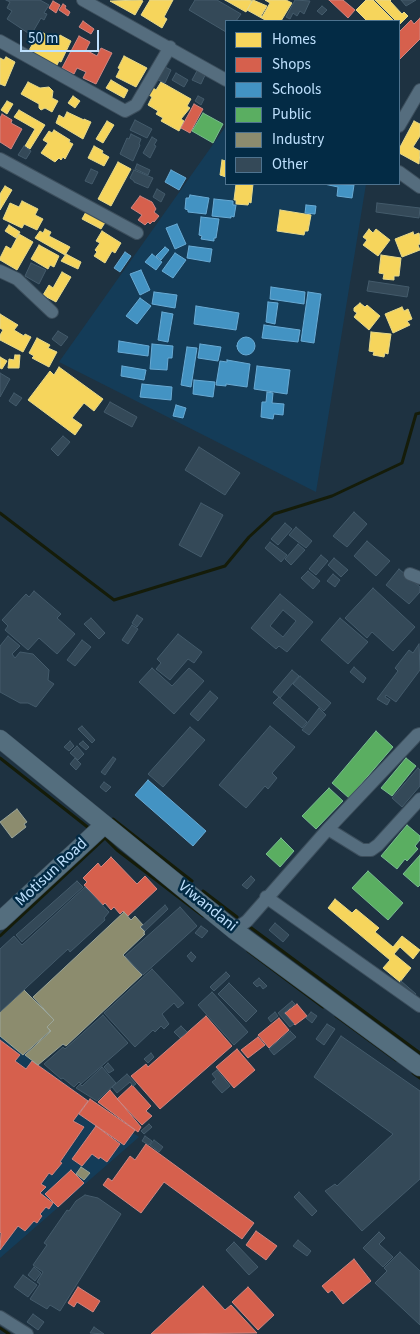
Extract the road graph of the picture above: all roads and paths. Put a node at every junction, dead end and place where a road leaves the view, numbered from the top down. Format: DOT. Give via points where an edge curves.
graph roads {
  1 [pos="89,1"];
  2 [pos="0,41"];
  3 [pos="170,47"];
  4 [pos="225,79"];
  5 [pos="420,90"];
  6 [pos="400,124"];
  7 [pos="0,159"];
  8 [pos="400,173"];
  9 [pos="420,187"];
  10 [pos="136,233"];
  11 [pos="0,271"];
  12 [pos="52,312"];
  13 [pos="420,734"];
  14 [pos="0,739"];
  15 [pos="420,799"];
  16 [pos="104,825"];
  17 [pos="328,829"];
  18 [pos="266,897"];
  19 [pos="0,921"];
  20 [pos="234,930"];
  21 [pos="420,1006"];
  22 [pos="420,1067"];
  23 [pos="0,1317"];
  24 [pos="27,1334"];
  1 -- 3 [label="street"];
  2 -- 3 [label="street" via="125,111 136,105"];
  3 -- 4 [label="street"];
  5 -- 6 [label="street"];
  7 -- 10 [label="street"];
  8 -- 9 [label="street"];
  11 -- 12 [label="street" via="16,280"];
  13 -- 17 [label="street"];
  14 -- 16 [label="street, Viwandani"];
  15 -- 17 [label="street" via="371,850 362,850"];
  16 -- 19 [label="street, Motisun Road"];
  16 -- 20 [label="street, Viwandani"];
  17 -- 18 [label="street"];
  18 -- 20 [label="street" via="247,921"];
  18 -- 21 [label="street"];
  20 -- 22 [label="street, Viwandani"];
  23 -- 24 [label="street"];
}
